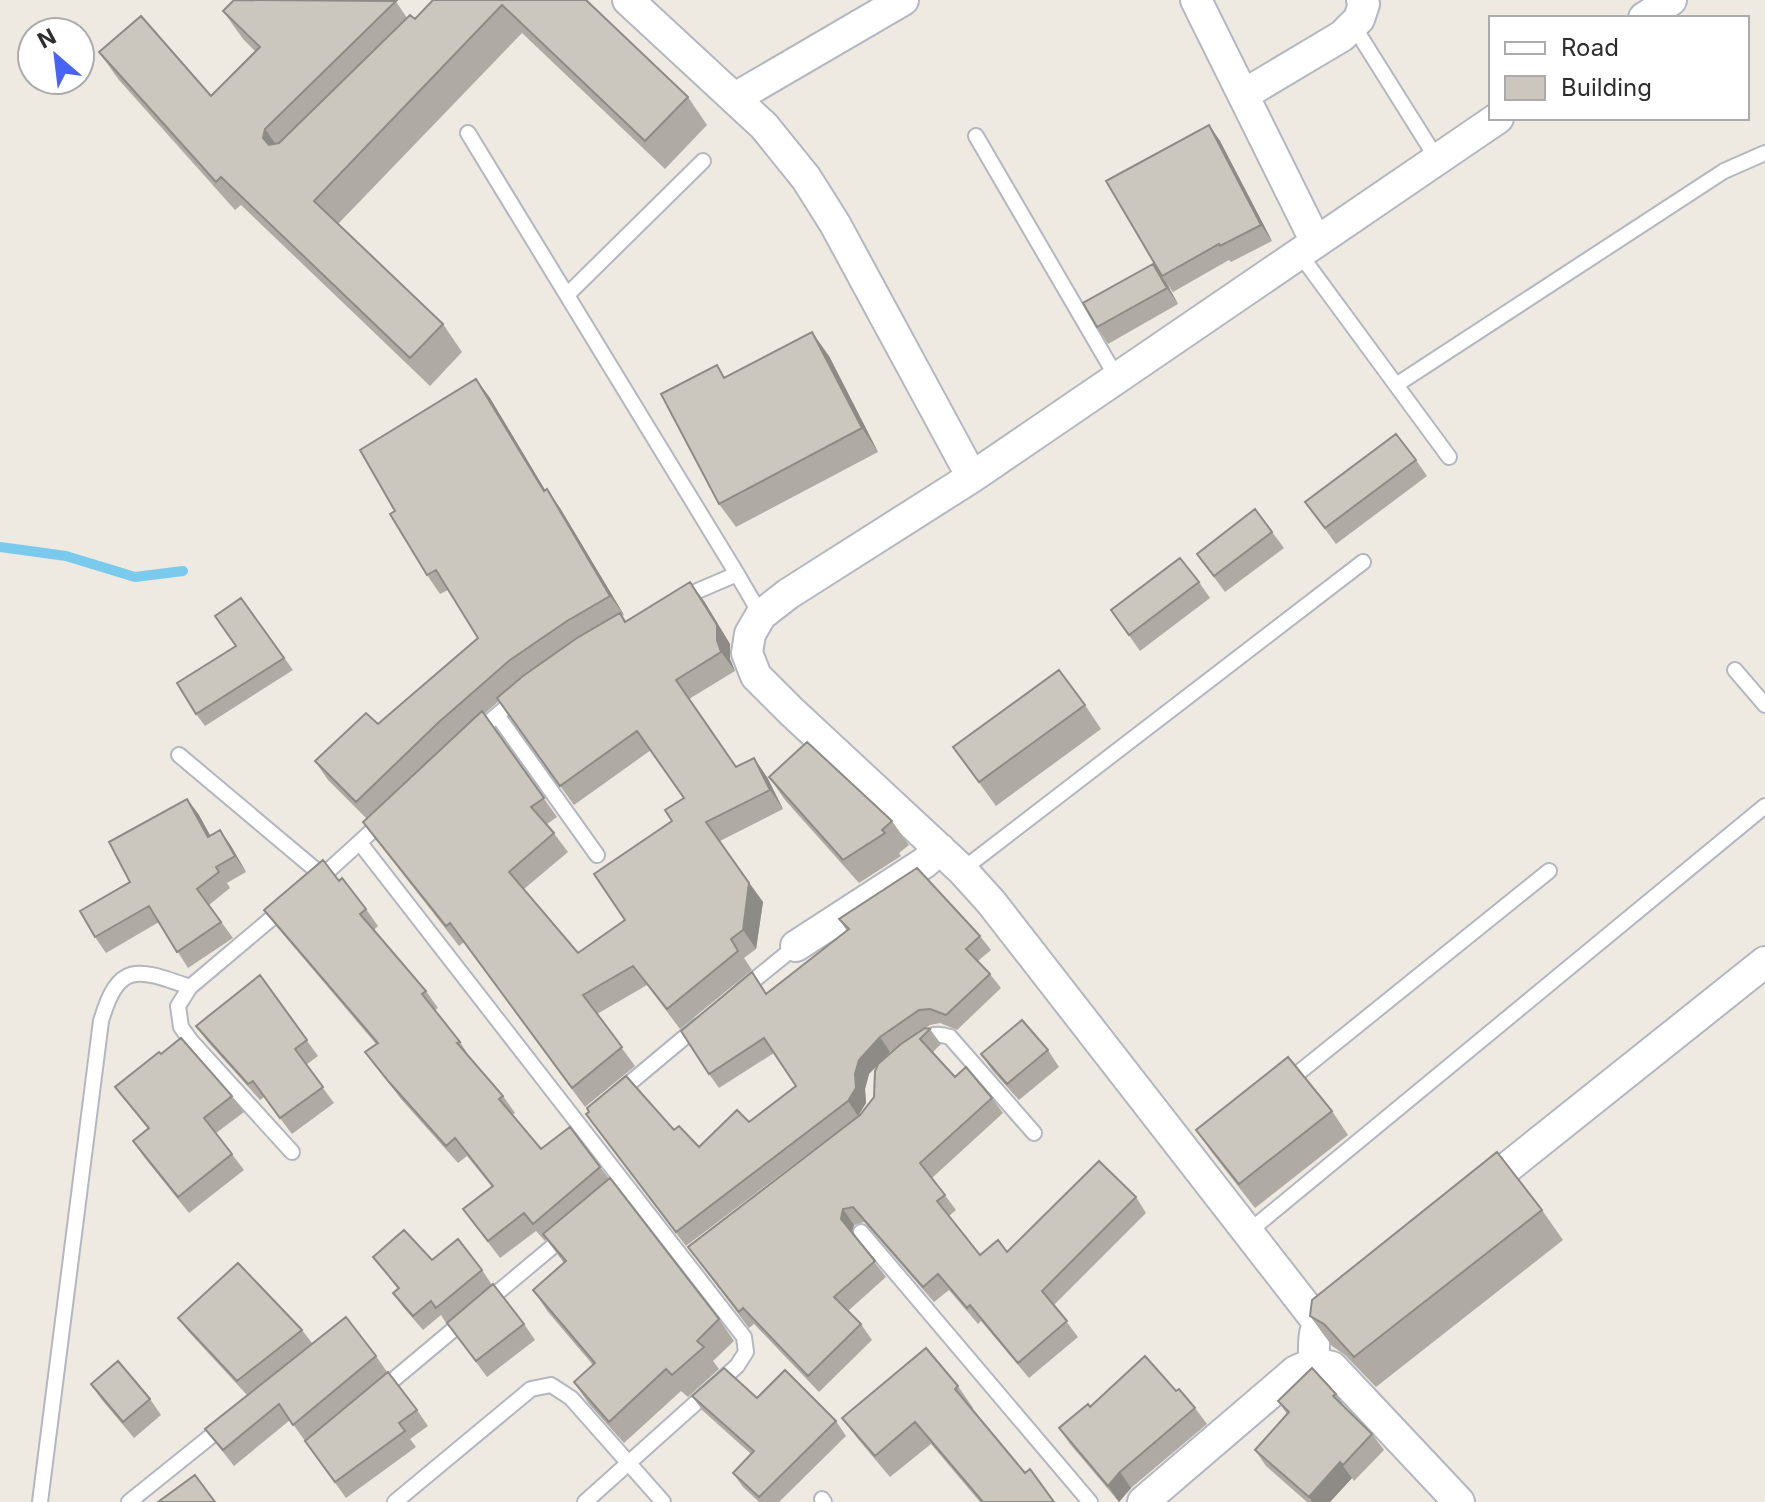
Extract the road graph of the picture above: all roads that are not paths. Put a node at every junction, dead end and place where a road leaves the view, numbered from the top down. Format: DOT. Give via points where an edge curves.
graph roads {
  1 [pos="628,0"];
  2 [pos="903,0"];
  3 [pos="1196,0"];
  4 [pos="1671,0"];
  5 [pos="1357,13"];
  6 [pos="1647,16"];
  7 [pos="1243,95"];
  8 [pos="735,98"];
  9 [pos="1495,120"];
  10 [pos="468,133"];
  11 [pos="976,136"];
  12 [pos="1765,153"];
  13 [pos="1437,159"];
  14 [pos="703,161"];
  15 [pos="1308,248"];
  16 [pos="567,295"];
  17 [pos="1117,378"];
  18 [pos="1396,385"];
  19 [pos="1449,457"];
  20 [pos="972,477"];
  21 [pos="1363,562"];
  22 [pos="737,574"];
  23 [pos="670,603"];
  24 [pos="761,615"];
  25 [pos="1735,670"];
  26 [pos="530,687"];
  27 [pos="1765,705"];
  28 [pos="497,715"];
  29 [pos="468,741"];
  30 [pos="179,755"];
  31 [pos="1765,806"];
  32 [pos="393,812"];
  33 [pos="360,843"];
  34 [pos="940,849"];
  35 [pos="597,855"];
  36 [pos="962,870"];
  37 [pos="1549,871"];
  38 [pos="323,876"];
  39 [pos="311,886"];
  40 [pos="299,896"];
  41 [pos="796,946"];
  42 [pos="1765,962"];
  43 [pos="190,987"];
  44 [pos="735,996"];
  45 [pos="711,1016"];
  46 [pos="903,1055"];
  47 [pos="1277,1090"];
  48 [pos="603,1106"];
  49 [pos="591,1116"];
  50 [pos="579,1125"];
  51 [pos="1034,1133"];
  52 [pos="292,1152"];
  53 [pos="626,1186"];
  54 [pos="613,1196"];
  55 [pos="1452,1212"];
  56 [pos="577,1226"];
  57 [pos="861,1232"];
  58 [pos="1247,1233"];
  59 [pos="1353,1291"];
  60 [pos="1317,1321"];
  61 [pos="1314,1363"];
  62 [pos="369,1400"];
  63 [pos="235,1417"];
  64 [pos="629,1463"];
  65 [pos="40,1502"];
  66 [pos="129,1502"];
  67 [pos="395,1502"];
  68 [pos="585,1502"];
  69 [pos="663,1502"];
  70 [pos="1090,1502"];
  71 [pos="1143,1502"];
  72 [pos="1459,1502"];
  1 -- 8 [label="street"];
  2 -- 8 [label="street"];
  3 -- 7 [label="street"];
  4 -- 6 [label="street"];
  5 -- 7 [label="street" via="1342,36"];
  5 -- 13 [label="lane"];
  7 -- 15 [label="street"];
  8 -- 20 [label="street" via="784,147 835,224"];
  9 -- 13 [label="street"];
  10 -- 16 [label="lane"];
  11 -- 17 [label="lane"];
  12 -- 18 [label="lane" via="1724,171"];
  13 -- 15 [label="street"];
  14 -- 16 [label="lane"];
  15 -- 17 [label="street"];
  15 -- 18 [label="lane"];
  16 -- 22 [label="lane"];
  17 -- 20 [label="street"];
  18 -- 19 [label="lane"];
  20 -- 24 [label="street"];
  21 -- 36 [label="lane"];
  22 -- 23 [label="lane"];
  22 -- 24 [label="lane"];
  24 -- 34 [label="street" via="747,653 756,676"];
  25 -- 27 [label="lane"];
  26 -- 28 [label="lane"];
  28 -- 29 [label="lane"];
  28 -- 35 [label="lane"];
  30 -- 38 [label="lane"];
  31 -- 58 [label="lane"];
  32 -- 33 [label="lane"];
  33 -- 38 [label="lane"];
  33 -- 50 [label="lane"];
  34 -- 36 [label="street"];
  34 -- 41 [label="street"];
  36 -- 58 [label="street" via="1196,1154"];
  37 -- 47 [label="lane"];
  38 -- 39 [label="lane"];
  40 -- 43 [label="lane"];
  41 -- 44 [label="lane"];
  42 -- 55 [label="street"];
  43 -- 52 [label="lane" via="178,1006 181,1027"];
  43 -- 65 [label="lane" via="150,973 129,975 110,992 101,1021"];
  45 -- 48 [label="lane"];
  46 -- 51 [label="lane" via="927,1036 950,1037"];
  49 -- 50 [label="lane"];
  50 -- 53 [label="lane"];
  53 -- 54 [label="lane"];
  53 -- 64 [label="lane" via="691,1255 744,1337 746,1352"];
  56 -- 62 [label="lane"];
  57 -- 70 [label="lane"];
  58 -- 60 [label="street"];
  59 -- 60 [label="street"];
  60 -- 61 [label="street"];
  61 -- 71 [label="street" via="1296,1371"];
  61 -- 72 [label="street" via="1332,1367"];
  63 -- 66 [label="lane"];
  64 -- 67 [label="lane" via="571,1398 551,1385 531,1389"];
  64 -- 68 [label="lane"];
  64 -- 69 [label="lane"];
}
